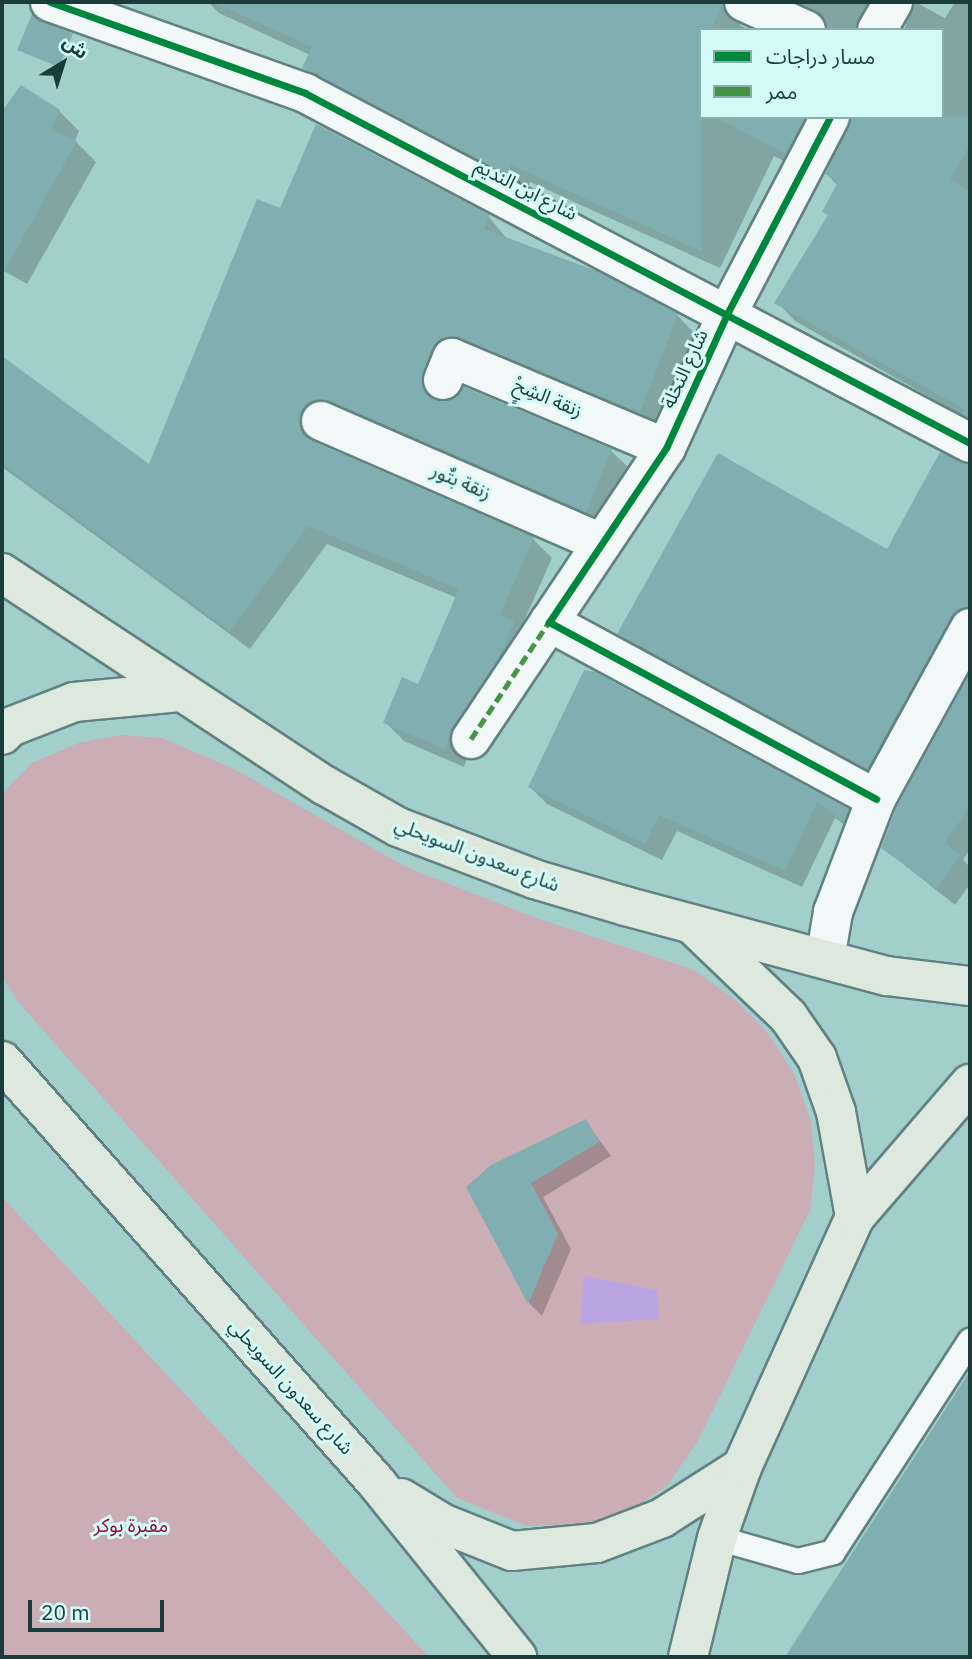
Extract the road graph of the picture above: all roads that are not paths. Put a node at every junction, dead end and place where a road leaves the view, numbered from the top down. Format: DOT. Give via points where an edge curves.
graph roads {
  1 [pos="50,2"];
  2 [pos="744,2"];
  3 [pos="893,2"];
  4 [pos="802,28"];
  5 [pos="878,28"];
  6 [pos="829,119"];
  7 [pos="729,312"];
  8 [pos="443,380"];
  9 [pos="321,421"];
  10 [pos="970,443"];
  11 [pos="666,448"];
  12 [pos="601,543"];
  13 [pos="2,573"];
  14 [pos="550,622"];
  15 [pos="970,628"];
  16 [pos="180,692"];
  17 [pos="2,735"];
  18 [pos="471,739"];
  19 [pos="876,799"];
  20 [pos="692,924"];
  21 [pos="825,959"];
  22 [pos="970,986"];
  23 [pos="2,1061"];
  24 [pos="970,1084"];
  25 [pos="855,1217"];
  26 [pos="970,1341"];
  27 [pos="742,1467"];
  28 [pos="376,1482"];
  29 [pos="717,1538"];
  30 [pos="517,1657"];
  31 [pos="688,1657"];
  1 -- 7 [label="street, شارع ابن النديم" via="305,93"];
  2 -- 4 [label="street"];
  3 -- 5 [label="street"];
  6 -- 7 [label="street, شارع النخلة"];
  7 -- 10 [label="street, شارع ابن النديم"];
  7 -- 11 [label="street, شارع النخلة"];
  8 -- 11 [label="street, ْزنقة الشِحٍ" via="452,358"];
  9 -- 12 [label="street, زنقة بتٌور"];
  11 -- 12 [label="street, شارع النخلة"];
  12 -- 14 [label="street, شارع النخلة"];
  13 -- 16 [label="main road, شارع سعدون السويحلي"];
  14 -- 18 [label="street, شارع النخلة"];
  14 -- 19 [label="street"];
  15 -- 19 [label="street"];
  16 -- 17 [label="main road" via="74,702 10,727"];
  16 -- 20 [label="main road, شارع سعدون السويحلي" via="398,827 534,879"];
  19 -- 21 [label="street" via="833,912"];
  20 -- 21 [label="main road, شارع سعدون السويحلي"];
  20 -- 25 [label="main road" via="788,1016 817,1058 836,1112"];
  21 -- 22 [label="main road, شارع سعدون السويحلي" via="887,976"];
  23 -- 28 [label="main road, شارع سعدون السويحلي"];
  24 -- 25 [label="main road"];
  25 -- 27 [label="main road"];
  26 -- 29 [label="lane" via="833,1552 798,1561"];
  27 -- 28 [label="main road" via="662,1518 597,1543 512,1551 444,1524"];
  27 -- 29 [label="main road"];
  28 -- 30 [label="main road, شارع سعدون السويحلي"];
  29 -- 31 [label="main road"];
}
